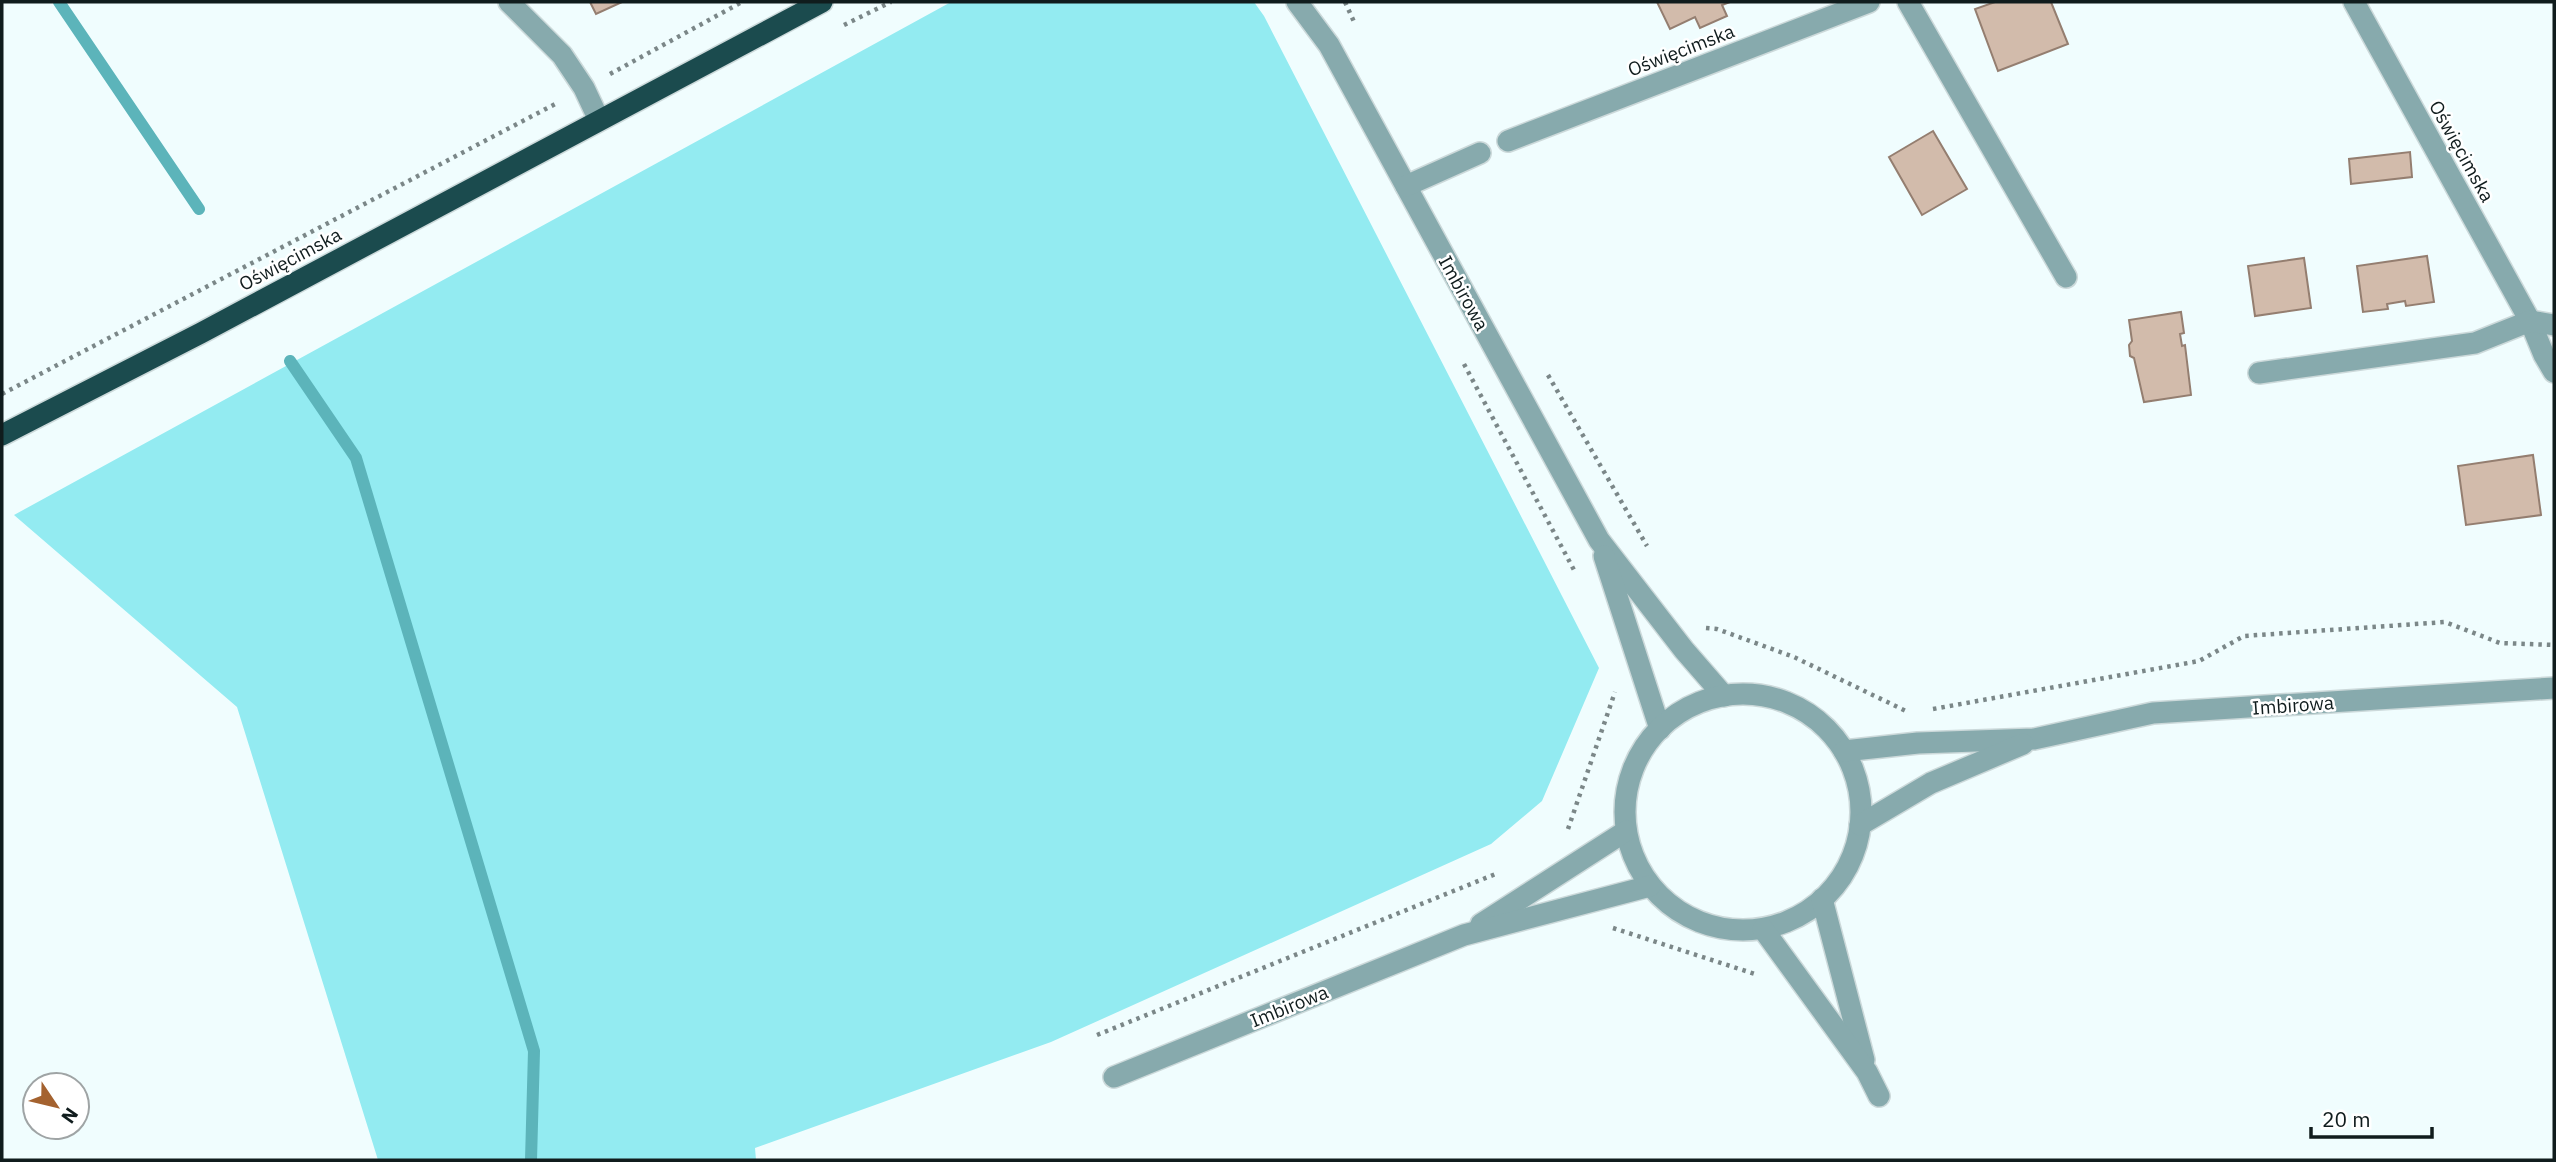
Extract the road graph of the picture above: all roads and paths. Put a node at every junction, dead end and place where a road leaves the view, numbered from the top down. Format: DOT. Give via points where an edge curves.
graph roads {
  1 [pos="509,2"];
  2 [pos="742,2"];
  3 [pos="822,2"];
  4 [pos="1297,2"];
  5 [pos="1315,2"];
  6 [pos="1870,2"];
  7 [pos="1909,2"];
  8 [pos="2354,2"];
  9 [pos="1329,45"];
  10 [pos="584,88"];
  11 [pos="598,120"];
  12 [pos="1508,141"];
  13 [pos="1480,153"];
  14 [pos="1406,187"];
  15 [pos="2066,277"];
  16 [pos="2530,321"];
  17 [pos="2554,324"];
  18 [pos="1542,364"];
  19 [pos="2554,372"];
  20 [pos="2259,373"];
  21 [pos="2,394"];
  22 [pos="2,435"];
  23 [pos="1599,540"];
  24 [pos="1652,555"];
  25 [pos="1705,628"];
  26 [pos="2554,645"];
  27 [pos="1619,680"];
  28 [pos="2554,688"];
  29 [pos="1724,696"];
  30 [pos="1923,710"];
  31 [pos="1909,713"];
  32 [pos="1660,729"];
  33 [pos="2034,739"];
  34 [pos="1844,751"];
  35 [pos="1860,825"];
  36 [pos="1626,831"];
  37 [pos="1563,839"];
  38 [pos="1507,869"];
  39 [pos="1650,886"];
  40 [pos="1822,899"];
  41 [pos="1606,926"];
  42 [pos="1763,929"];
  43 [pos="1464,935"];
  44 [pos="1758,975"];
  45 [pos="1097,1035"];
  46 [pos="1867,1073"];
  47 [pos="1114,1077"];
  48 [pos="1879,1096"];
  1 -- 10 [label="street" via="562,55"];
  2 -- 10 [label="path"];
  3 -- 11 [label="highway, Oświęcimska"];
  4 -- 9 [label="street, Imbirowa"];
  5 -- 9 [label="street, Imbirowa"];
  6 -- 12 [label="street, Oświęcimska"];
  7 -- 15 [label="street"];
  8 -- 16 [label="street, Oświęcimska"];
  9 -- 14 [label="street, Imbirowa"];
  10 -- 11 [label="street"];
  10 -- 21 [label="path"];
  11 -- 22 [label="highway, Oświęcimska"];
  13 -- 14 [label="street"];
  14 -- 23 [label="street, Imbirowa"];
  16 -- 17 [label="street"];
  16 -- 19 [label="street, Oświęcimska"];
  16 -- 20 [label="street" via="2475,343"];
  18 -- 24 [label="path"];
  23 -- 29 [label="street, Imbirowa"];
  23 -- 32 [label="street, Imbirowa"];
  25 -- 31 [label="path" via="1794,657"];
  26 -- 30 [label="path" via="2500,643 2445,622 2244,636 2199,662"];
  27 -- 37 [label="path"];
  28 -- 33 [label="street, Imbirowa" via="2153,713"];
  29 -- 32 [label="street" via="1690,706"];
  29 -- 34 [label="street" via="1764,695 1788,703 1820,723"];
  32 -- 36 [label="street" via="1636,762 1627,787"];
  33 -- 34 [label="street, Imbirowa"];
  33 -- 35 [label="street, Imbirowa" via="1931,783"];
  34 -- 35 [label="street" via="1858,787"];
  35 -- 40 [label="street" via="1844,873"];
  36 -- 39 [label="street" via="1636,864"];
  36 -- 43 [label="street, Imbirowa"];
  38 -- 45 [label="path"];
  39 -- 42 [label="street" via="1689,918 1737,931"];
  39 -- 43 [label="street, Imbirowa"];
  40 -- 42 [label="street" via="1787,922"];
  40 -- 46 [label="street"];
  41 -- 44 [label="path"];
  42 -- 46 [label="street"];
  43 -- 47 [label="street, Imbirowa"];
  46 -- 48 [label="street"];
}
